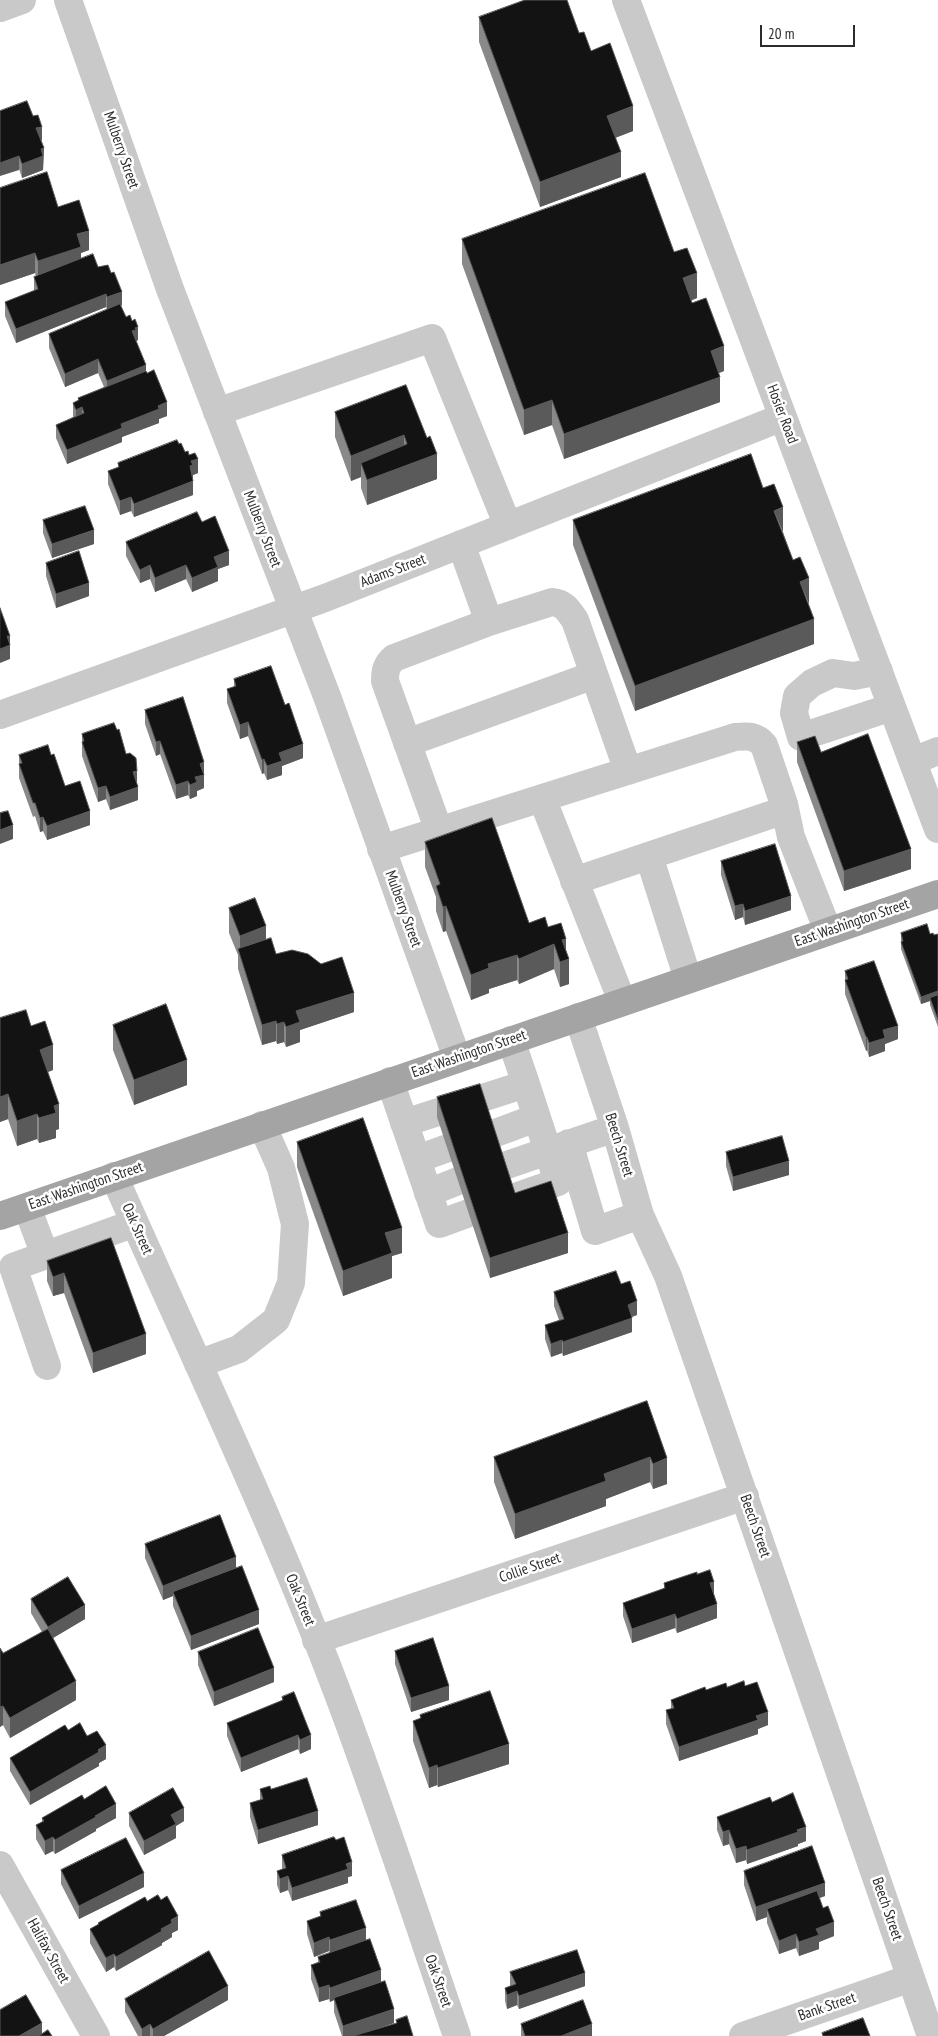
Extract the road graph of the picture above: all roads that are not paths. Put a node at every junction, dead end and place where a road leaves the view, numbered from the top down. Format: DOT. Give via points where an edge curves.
graph roads {
  1 [pos="22,0"];
  2 [pos="68,0"];
  3 [pos="620,2"];
  4 [pos="0,8"];
  5 [pos="217,412"];
  6 [pos="783,417"];
  7 [pos="508,526"];
  8 [pos="461,544"];
  9 [pos="293,609"];
  10 [pos="489,622"];
  11 [pos="879,671"];
  12 [pos="594,675"];
  13 [pos="892,707"];
  14 [pos="0,715"];
  15 [pos="408,743"];
  16 [pos="938,751"];
  17 [pos="913,761"];
  18 [pos="628,771"];
  19 [pos="542,798"];
  20 [pos="785,810"];
  21 [pos="938,829"];
  22 [pos="439,830"];
  23 [pos="382,849"];
  24 [pos="649,856"];
  25 [pos="574,881"];
  26 [pos="938,894"];
  27 [pos="828,931"];
  28 [pos="688,979"];
  29 [pos="622,1001"];
  30 [pos="578,1017"];
  31 [pos="510,1040"];
  32 [pos="457,1058"];
  33 [pos="390,1081"];
  34 [pos="526,1084"];
  35 [pos="536,1118"];
  36 [pos="404,1123"];
  37 [pos="262,1125"];
  38 [pos="614,1128"];
  39 [pos="490,1135"];
  40 [pos="448,1148"];
  41 [pos="558,1148"];
  42 [pos="417,1159"];
  43 [pos="501,1167"];
  44 [pos="114,1176"];
  45 [pos="458,1181"];
  46 [pos="428,1192"];
  47 [pos="511,1199"];
  48 [pos="26,1207"];
  49 [pos="469,1213"];
  50 [pos="640,1215"];
  51 [pos="0,1216"];
  52 [pos="135,1224"];
  53 [pos="45,1255"];
  54 [pos="198,1364"];
  55 [pos="47,1366"];
  56 [pos="745,1496"];
  57 [pos="316,1640"];
  58 [pos="0,1865"];
  59 [pos="911,1978"];
  60 [pos="96,2036"];
  61 [pos="457,2036"];
  62 [pos="743,2036"];
  63 [pos="931,2036"];
  1 -- 4 [label="street"];
  2 -- 5 [label="street, Mulberry Street" via="170,290"];
  3 -- 6 [label="street, Hosier Road"];
  5 -- 7 [label="street" via="432,338"];
  5 -- 9 [label="street, Mulberry Street"];
  6 -- 7 [label="street, Adams Street"];
  6 -- 11 [label="street, Hosier Road"];
  7 -- 8 [label="street, Adams Street"];
  8 -- 9 [label="street, Adams Street"];
  8 -- 10 [label="street"];
  9 -- 14 [label="street, Adams Street"];
  9 -- 23 [label="street, Mulberry Street"];
  10 -- 12 [label="street" via="560,602 575,620"];
  10 -- 15 [label="street" via="388,663 385,681"];
  11 -- 13 [label="street, Hosier Road"];
  11 -- 13 [label="street" via="854,676 833,673 812,683 797,696 794,713 801,737"];
  12 -- 15 [label="street"];
  12 -- 18 [label="street"];
  13 -- 17 [label="street, Hosier Road"];
  15 -- 22 [label="street"];
  16 -- 17 [label="street"];
  17 -- 21 [label="street, Hosier Road"];
  18 -- 19 [label="street"];
  18 -- 20 [label="street" via="735,737 751,736 764,745"];
  19 -- 22 [label="street"];
  19 -- 25 [label="street"];
  20 -- 24 [label="street"];
  20 -- 27 [label="street" via="791,837"];
  22 -- 23 [label="street"];
  23 -- 32 [label="street, Mulberry Street"];
  24 -- 25 [label="street"];
  24 -- 28 [label="street"];
  25 -- 29 [label="street"];
  26 -- 27 [label="main road, East Washington Street"];
  27 -- 28 [label="main road, East Washington Street"];
  28 -- 29 [label="main road, East Washington Street"];
  29 -- 30 [label="main road, East Washington Street"];
  30 -- 31 [label="main road, East Washington Street"];
  30 -- 38 [label="street, Beech Street"];
  31 -- 32 [label="main road, East Washington Street"];
  31 -- 34 [label="street"];
  32 -- 33 [label="main road, East Washington Street"];
  33 -- 36 [label="street"];
  33 -- 37 [label="main road, East Washington Street"];
  34 -- 35 [label="street"];
  34 -- 36 [label="street"];
  35 -- 39 [label="street"];
  35 -- 41 [label="street"];
  36 -- 42 [label="street"];
  37 -- 44 [label="main road, East Washington Street"];
  37 -- 54 [label="street" via="281,1168 295,1224 291,1283 276,1320 239,1349"];
  38 -- 41 [label="street"];
  38 -- 50 [label="street, Beech Street"];
  40 -- 42 [label="street"];
  41 -- 43 [label="street"];
  41 -- 47 [label="street" via="558,1182"];
  41 -- 50 [label="street" via="595,1231"];
  42 -- 46 [label="street"];
  44 -- 48 [label="main road, East Washington Street"];
  44 -- 52 [label="street, Oak Street"];
  45 -- 46 [label="street"];
  46 -- 49 [label="street" via="439,1224"];
  48 -- 51 [label="main road, East Washington Street"];
  48 -- 53 [label="street"];
  50 -- 56 [label="street, Beech Street" via="668,1276"];
  52 -- 53 [label="street"];
  52 -- 54 [label="street, Oak Street"];
  53 -- 55 [label="street" via="13,1267"];
  54 -- 57 [label="street, Oak Street"];
  56 -- 57 [label="street, Collie Street"];
  56 -- 59 [label="street, Beech Street"];
  57 -- 61 [label="street, Oak Street" via="344,1710"];
  58 -- 60 [label="street, Halifax Street"];
  59 -- 62 [label="street, Bank Street"];
  59 -- 63 [label="street, Beech Street"];
}
